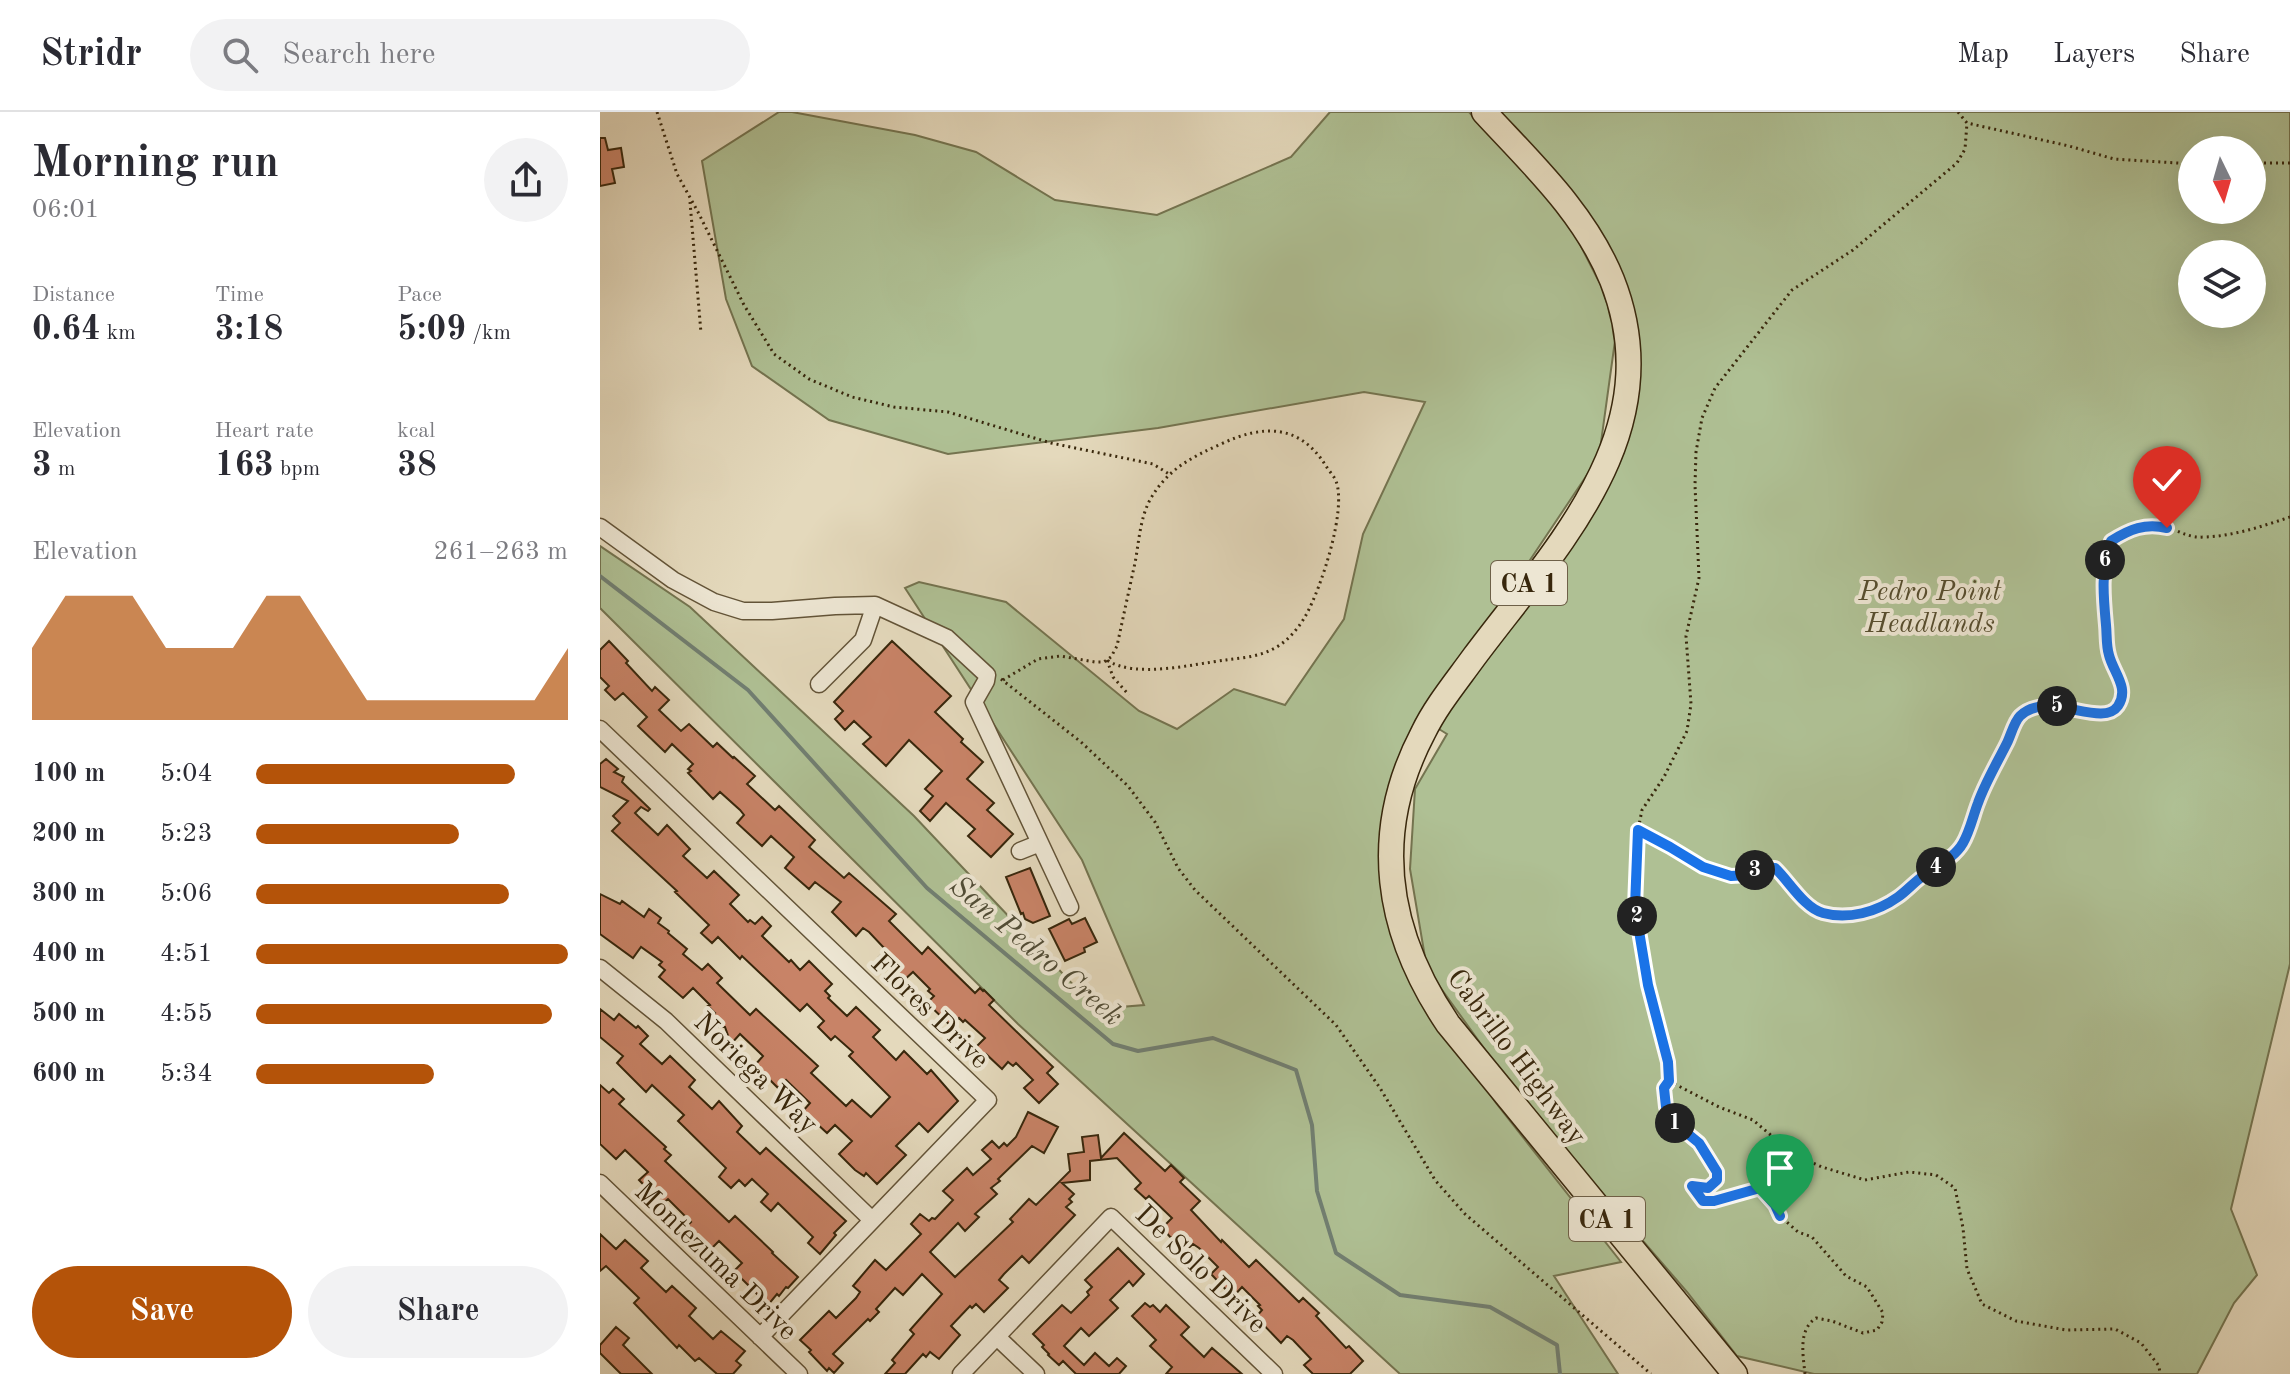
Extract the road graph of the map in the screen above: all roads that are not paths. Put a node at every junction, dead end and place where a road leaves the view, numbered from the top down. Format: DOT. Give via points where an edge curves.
graph roads {
  1 [pos="1484,112"];
  2 [pos="600,527"];
  3 [pos="875,605"];
  4 [pos="819,684"];
  5 [pos="600,729"];
  6 [pos="1040,843"];
  7 [pos="1020,851"];
  8 [pos="1070,907"];
  9 [pos="600,968"];
  10 [pos="600,1183"];
  11 [pos="872,1220"];
  12 [pos="760,1337"];
  13 [pos="997,1337"];
  14 [pos="799,1374"];
  15 [pos="961,1374"];
  16 [pos="1036,1374"];
  17 [pos="1274,1374"];
  18 [pos="1735,1374"];
  1 -- 18 [label="highway, Cabrillo Highway / CA 1" via="1568,205 1599,253 1625,330 1626,397 1614,448 1592,494 1447,694 1415,749 1394,813 1393,898 1411,956 1448,1024"];
  2 -- 3 [label="street" via="685,588 743,611"];
  3 -- 4 [label="street" via="863,640"];
  3 -- 6 [label="street" via="947,638 987,675 974,702"];
  5 -- 11 [label="street, Flores Drive" via="988,1100"];
  6 -- 7 [label="street"];
  6 -- 8 [label="street"];
  9 -- 11 [label="street, Noriega Way" via="666,1021"];
  10 -- 12 [label="street, Montezuma Drive"];
  11 -- 12 [label="street, Flores Drive"];
  12 -- 14 [label="street, Montezuma Drive"];
  13 -- 15 [label="street, De Solo Drive"];
  13 -- 16 [label="street"];
  13 -- 17 [label="street, De Solo Drive" via="1111,1217"];
}
